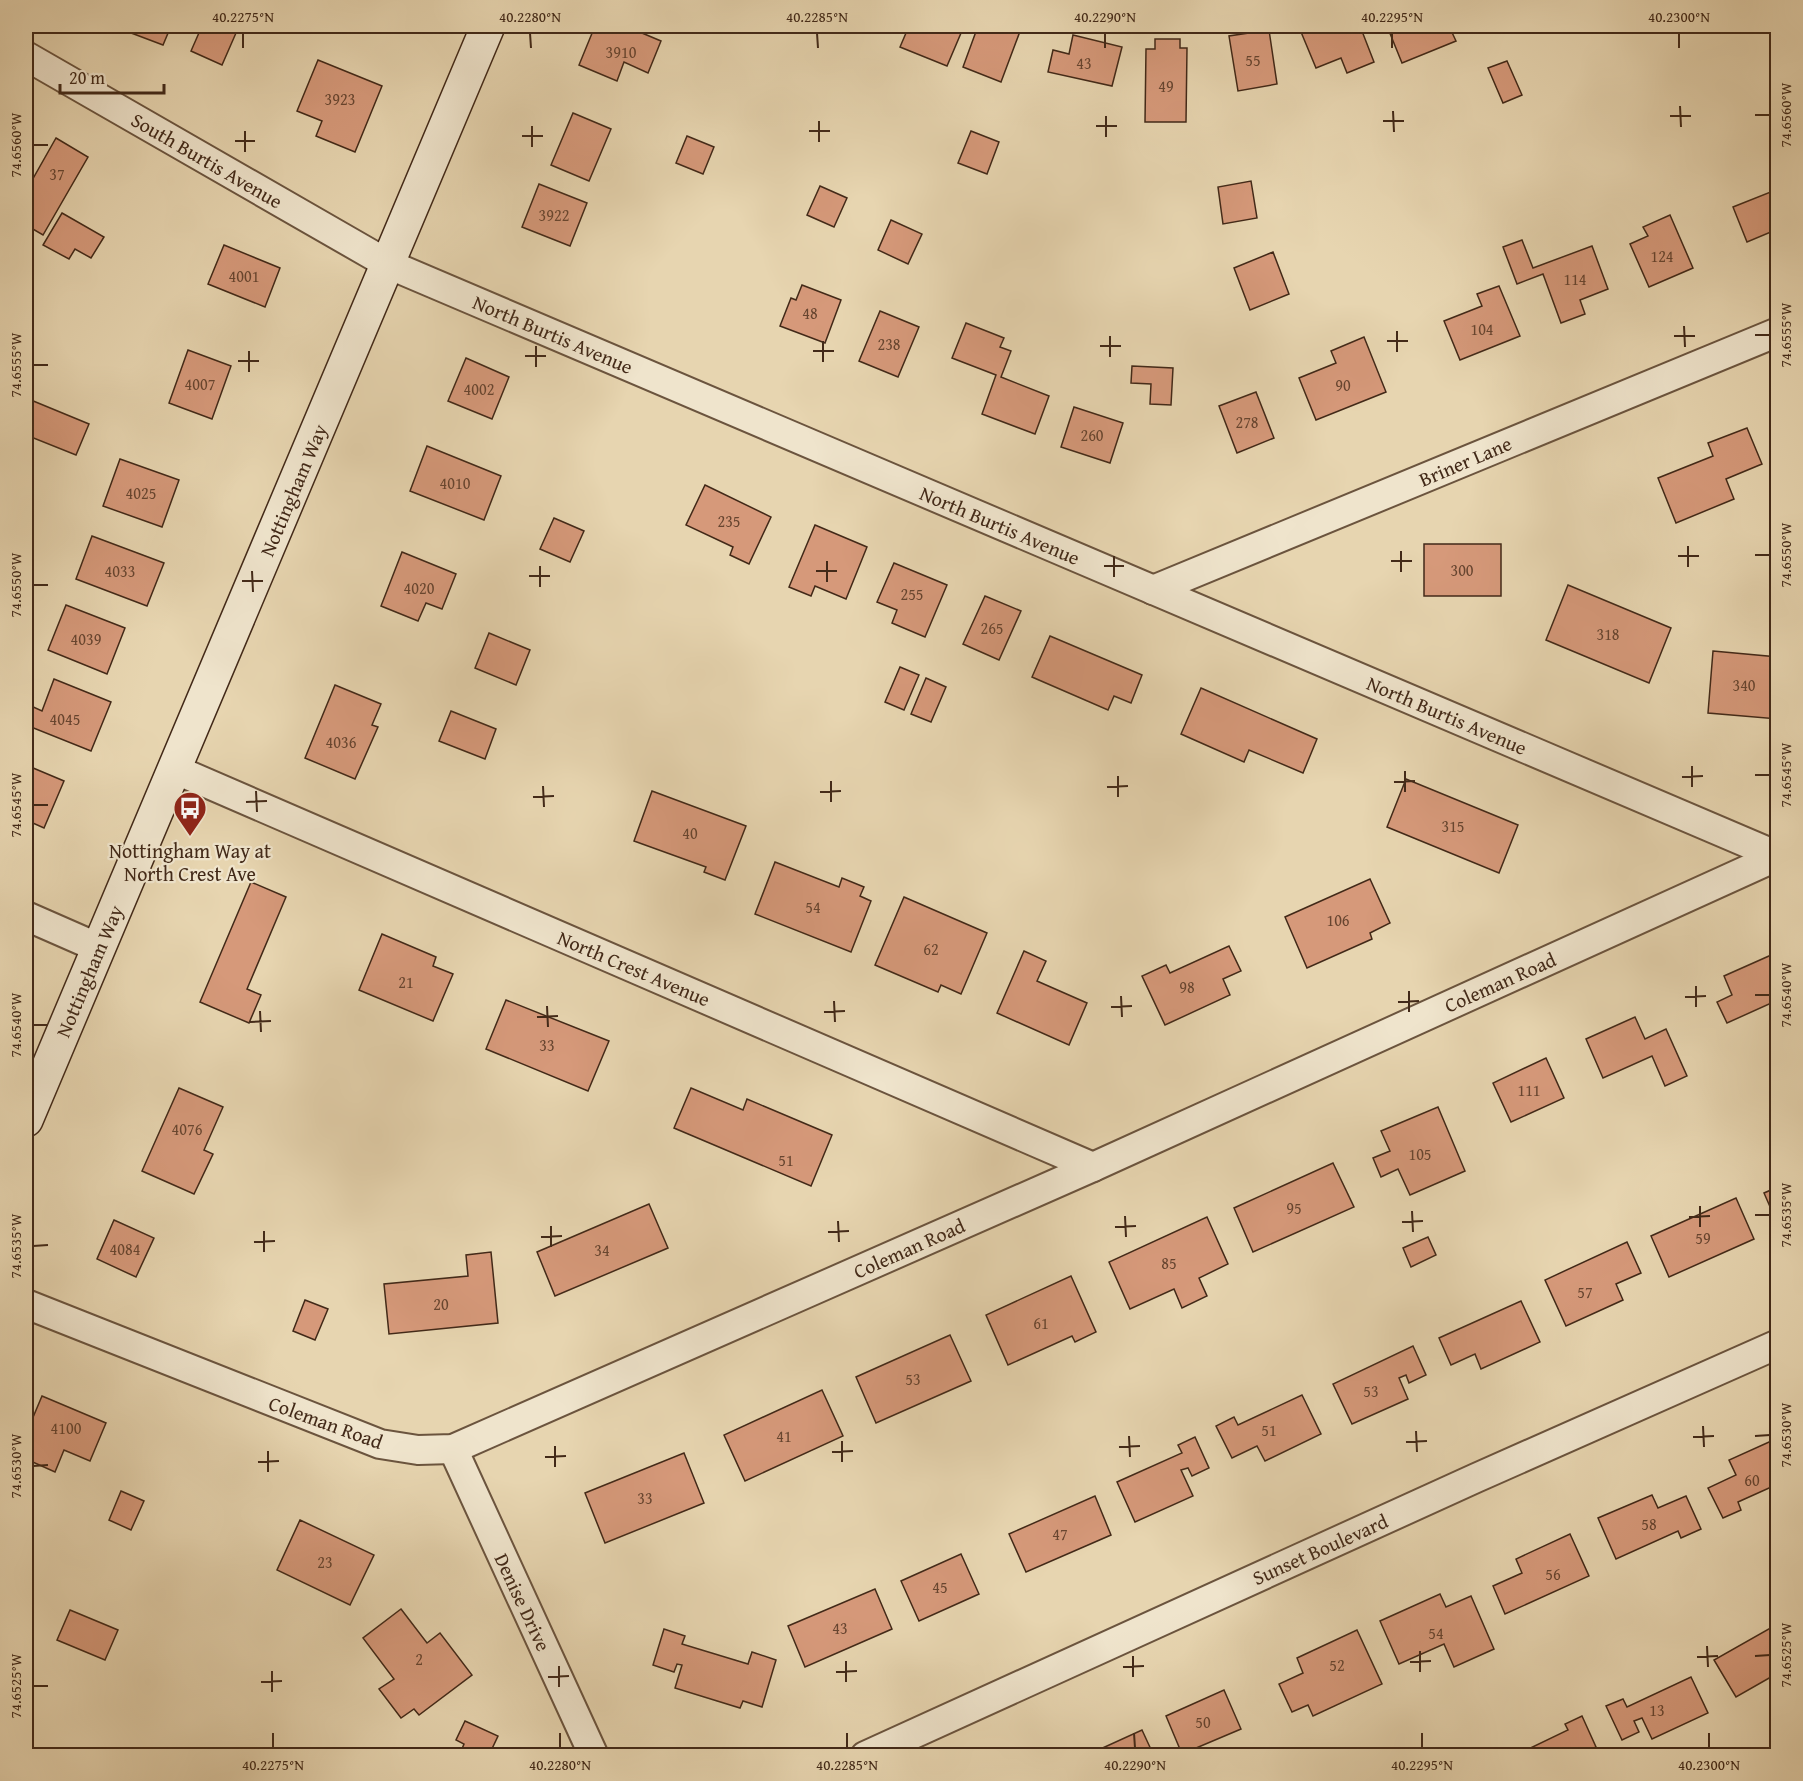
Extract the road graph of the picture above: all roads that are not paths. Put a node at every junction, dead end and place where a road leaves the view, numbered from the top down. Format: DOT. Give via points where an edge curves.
graph roads {
  1 [pos="488,26"];
  2 [pos="26,56"];
  3 [pos="388,264"];
  4 [pos="1778,332"];
  5 [pos="1154,590"];
  6 [pos="174,769"];
  7 [pos="1778,856"];
  8 [pos="26,916"];
  9 [pos="99,948"];
  10 [pos="26,1120"];
  11 [pos="1094,1167"];
  12 [pos="26,1304"];
  13 [pos="1778,1344"];
  14 [pos="453,1449"];
  15 [pos="594,1755"];
  16 [pos="865,1755"];
  1 -- 3 [label="street, Nottingham Way"];
  2 -- 3 [label="street, South Burtis Avenue"];
  3 -- 5 [label="street, North Burtis Avenue"];
  3 -- 6 [label="street, Nottingham Way"];
  4 -- 5 [label="street, Briner Lane"];
  5 -- 7 [label="street, North Burtis Avenue"];
  6 -- 9 [label="street, Nottingham Way"];
  6 -- 11 [label="street, North Crest Avenue"];
  7 -- 11 [label="street, Coleman Road"];
  8 -- 9 [label="street"];
  9 -- 10 [label="street, Nottingham Way"];
  11 -- 14 [label="street, Coleman Road"];
  12 -- 14 [label="street, Coleman Road" via="380,1444 418,1450"];
  13 -- 16 [label="street, Sunset Boulevard"];
  14 -- 15 [label="street, Denise Drive"];
}
